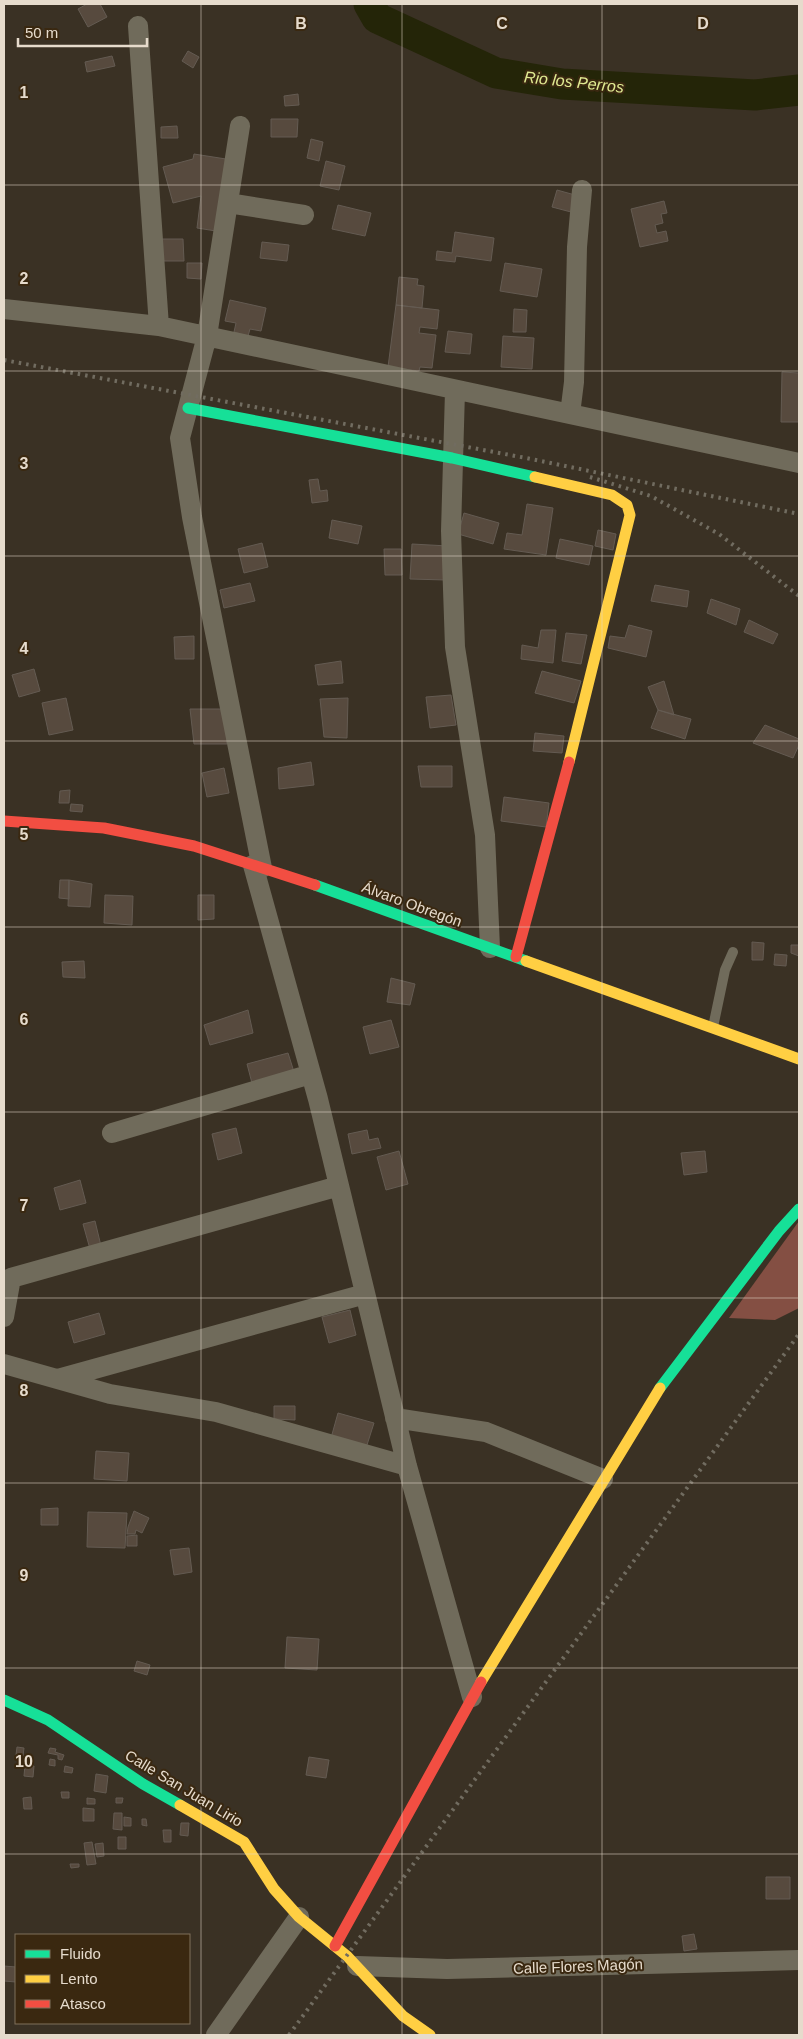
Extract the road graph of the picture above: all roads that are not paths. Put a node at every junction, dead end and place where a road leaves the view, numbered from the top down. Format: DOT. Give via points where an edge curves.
graph roads {
  1 [pos="138,26"];
  2 [pos="240,126"];
  3 [pos="582,190"];
  4 [pos="228,203"];
  5 [pos="304,215"];
  6 [pos="4,308"];
  7 [pos="160,326"];
  8 [pos="207,336"];
  9 [pos="455,391"];
  10 [pos="188,408"];
  11 [pos="570,414"];
  12 [pos="452,458"];
  13 [pos="799,463"];
  14 [pos="4,821"];
  15 [pos="258,866"];
  16 [pos="490,948"];
  17 [pos="733,952"];
  18 [pos="516,957"];
  19 [pos="712,1028"];
  20 [pos="799,1059"];
  21 [pos="311,1074"];
  22 [pos="112,1133"];
  23 [pos="339,1186"];
  24 [pos="799,1209"];
  25 [pos="365,1294"];
  26 [pos="4,1318"];
  27 [pos="4,1364"];
  28 [pos="58,1379"];
  29 [pos="395,1418"];
  30 [pos="407,1466"];
  31 [pos="603,1479"];
  32 [pos="472,1697"];
  33 [pos="4,1700"];
  34 [pos="299,1917"];
  35 [pos="335,1946"];
  36 [pos="799,1960"];
  37 [pos="357,1966"];
  38 [pos="216,2035"];
  39 [pos="430,2035"];
  1 -- 7 [label="street"];
  2 -- 4 [label="street"];
  3 -- 11 [label="street"];
  4 -- 5 [label="street"];
  4 -- 8 [label="street"];
  6 -- 7 [label="street"];
  7 -- 8 [label="street"];
  8 -- 9 [label="street"];
  8 -- 10 [label="street"];
  9 -- 11 [label="street"];
  9 -- 12 [label="street"];
  10 -- 12 [label="street"];
  10 -- 15 [label="street" via="180,438 192,517"];
  11 -- 13 [label="street"];
  12 -- 16 [label="street" via="451,531 456,647 485,835"];
  12 -- 18 [label="street" via="612,495 627,506 630,516 558,806"];
  14 -- 15 [label="street, Álvaro Obregón" via="104,828 194,846"];
  15 -- 16 [label="street, Álvaro Obregón"];
  15 -- 21 [label="street"];
  16 -- 18 [label="street, Álvaro Obregón"];
  17 -- 19 [label="lane" via="725,970"];
  18 -- 19 [label="street, Álvaro Obregón"];
  19 -- 20 [label="street, Álvaro Obregón"];
  21 -- 22 [label="street"];
  21 -- 23 [label="street"];
  23 -- 25 [label="street"];
  23 -- 26 [label="street" via="11,1278"];
  24 -- 31 [label="street" via="654,1394"];
  25 -- 28 [label="street"];
  25 -- 29 [label="street"];
  27 -- 28 [label="street"];
  28 -- 30 [label="street" via="110,1394 216,1412"];
  29 -- 30 [label="street"];
  29 -- 31 [label="street" via="486,1432"];
  30 -- 32 [label="street"];
  31 -- 32 [label="street"];
  32 -- 35 [label="street"];
  33 -- 34 [label="street, Calle San Juan Lirio" via="48,1720 143,1784 244,1842 274,1889"];
  34 -- 35 [label="street, Calle San Juan Lirio"];
  34 -- 38 [label="street"];
  35 -- 37 [label="street, Calle San Juan Lirio"];
  36 -- 37 [label="street, Calle Flores Magón" via="447,1969"];
  37 -- 39 [label="street, Calle San Juan Lirio" via="403,2016"];
}
